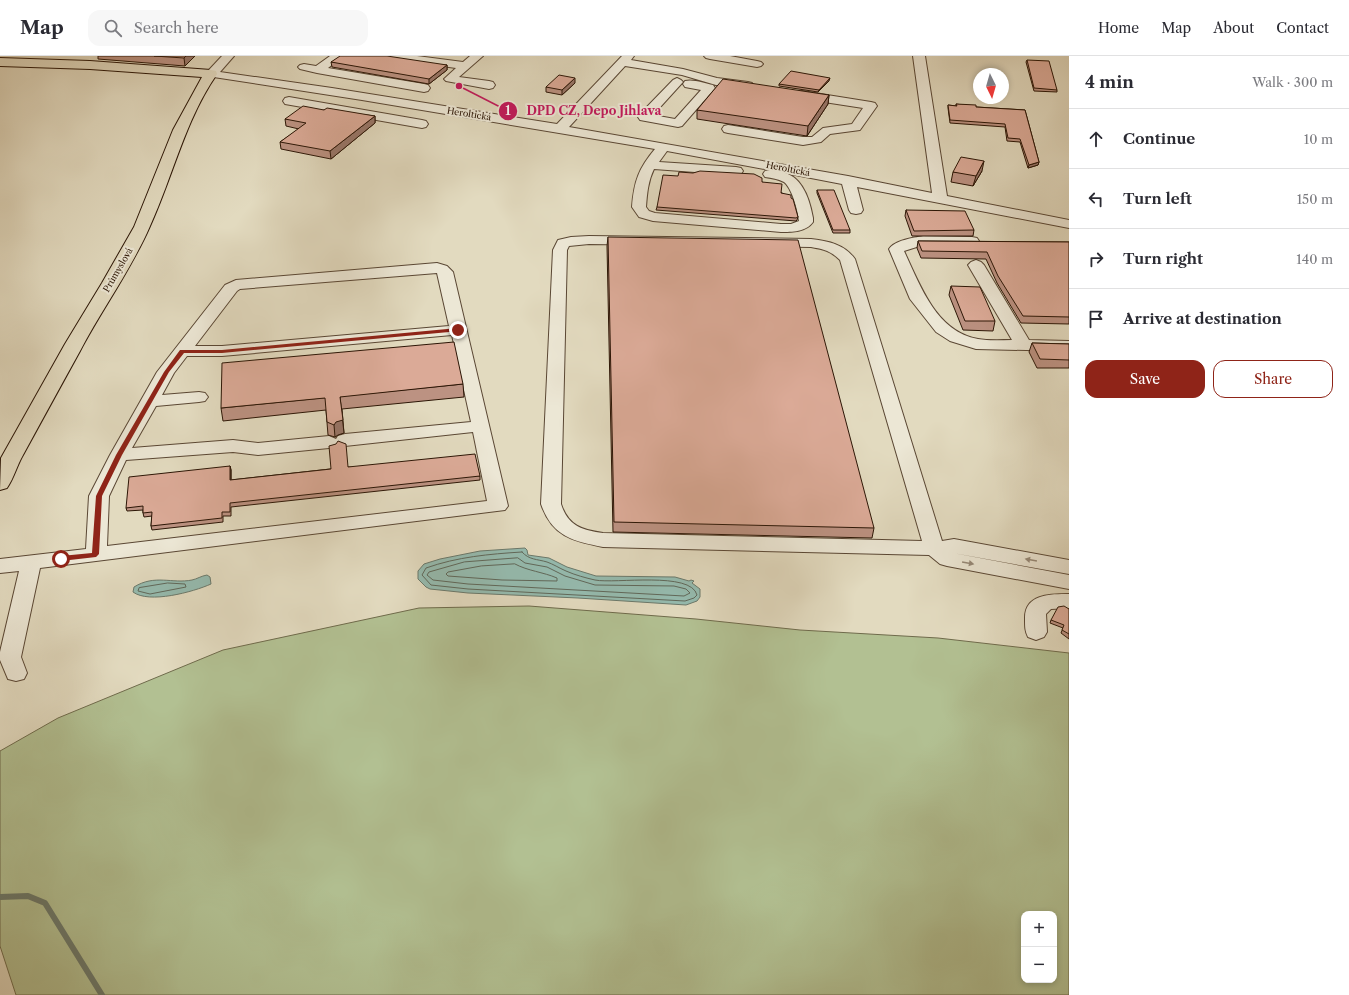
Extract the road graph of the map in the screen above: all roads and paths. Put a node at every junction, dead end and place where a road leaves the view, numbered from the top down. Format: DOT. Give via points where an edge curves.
graph roads {
  1 [pos="228,56"];
  2 [pos="320,56"];
  3 [pos="337,56"];
  4 [pos="392,56"];
  5 [pos="478,56"];
  6 [pos="710,56"];
  7 [pos="919,56"];
  8 [pos="626,59"];
  9 [pos="0,62"];
  10 [pos="757,64"];
  11 [pos="465,66"];
  12 [pos="304,67"];
  13 [pos="317,70"];
  14 [pos="614,72"];
  15 [pos="211,74"];
  16 [pos="676,82"];
  17 [pos="280,84"];
  18 [pos="490,86"];
  19 [pos="424,88"];
  20 [pos="763,88"];
  21 [pos="794,93"];
  22 [pos="346,94"];
  23 [pos="289,101"];
  24 [pos="326,106"];
  25 [pos="422,124"];
  26 [pos="561,128"];
  27 [pos="728,129"];
  28 [pos="664,147"];
  29 [pos="649,165"];
  30 [pos="848,180"];
  31 [pos="940,198"];
  32 [pos="856,210"];
  33 [pos="1069,224"];
  34 [pos="983,241"];
  35 [pos="976,265"];
  36 [pos="458,330"];
  37 [pos="1023,344"];
  38 [pos="1069,346"];
  39 [pos="182,351"];
  40 [pos="199,397"];
  41 [pos="150,401"];
  42 [pos="481,426"];
  43 [pos="119,455"];
  44 [pos="0,483"];
  45 [pos="934,548"];
  46 [pos="96,554"];
  47 [pos="31,562"];
  48 [pos="0,566"];
  49 [pos="1069,567"];
  50 [pos="1069,582"];
  51 [pos="1069,601"];
  52 [pos="1036,632"];
  53 [pos="16,673"];
  1 -- 15 [label="street, Průmyslová"];
  2 -- 12 [label="street"];
  3 -- 13 [label="street"];
  4 -- 11 [label="street"];
  5 -- 11 [label="street"];
  6 -- 10 [label="street"];
  7 -- 31 [label="street"];
  8 -- 14 [label="street"];
  8 -- 20 [label="street" via="716,81"];
  9 -- 15 [label="main road, Heroltická" via="90,65"];
  11 -- 18 [label="street" via="450,79"];
  12 -- 13 [label="street"];
  12 -- 17 [label="street"];
  13 -- 19 [label="street"];
  14 -- 16 [label="street"];
  14 -- 26 [label="street"];
  15 -- 17 [label="street, Heroltická"];
  15 -- 44 [label="main road, Průmyslová" via="202,85 180,130 135,240 74,344 11,458"];
  16 -- 16 [label="street" via="709,88 678,123 644,117"];
  17 -- 22 [label="street, Heroltická"];
  21 -- 27 [label="street" via="871,106 856,127 827,131 813,141"];
  22 -- 24 [label="street"];
  22 -- 26 [label="street, Heroltická"];
  23 -- 24 [label="street"];
  24 -- 25 [label="street"];
  26 -- 28 [label="street, Heroltická"];
  28 -- 29 [label="street"];
  28 -- 30 [label="street, Heroltická"];
  29 -- 29 [label="street" via="644,172 638,207 644,214 653,218 781,228 792,228 806,222 806,214 792,182 784,177 757,172"];
  30 -- 31 [label="street, Heroltická"];
  30 -- 32 [label="street"];
  31 -- 33 [label="street, Heroltická"];
  34 -- 37 [label="street" via="924,241 907,243 896,249 918,299 942,329 976,344"];
  35 -- 37 [label="street"];
  36 -- 39 [label="street" via="222,351"];
  36 -- 39 [label="street" via="445,272 437,268 236,285"];
  36 -- 42 [label="street"];
  37 -- 38 [label="street"];
  39 -- 41 [label="street" via="166,372"];
  40 -- 41 [label="street"];
  41 -- 43 [label="street"];
  42 -- 43 [label="street" via="258,449 233,446"];
  42 -- 46 [label="street" via="498,506"];
  43 -- 46 [label="street" via="99,496"];
  45 -- 45 [label="street" via="603,540 570,531 556,519 551,504 560,250 563,243 588,240 811,243 840,251 847,259"];
  49 -- 45 [label="street, one-way" via="954,546"];
  45 -- 50 [label="street, one-way" via="948,559"];
  46 -- 47 [label="street"];
  47 -- 48 [label="street"];
  47 -- 53 [label="street" via="10,657"];
  51 -- 52 [label="street" via="1046,602 1035,611"];
}
